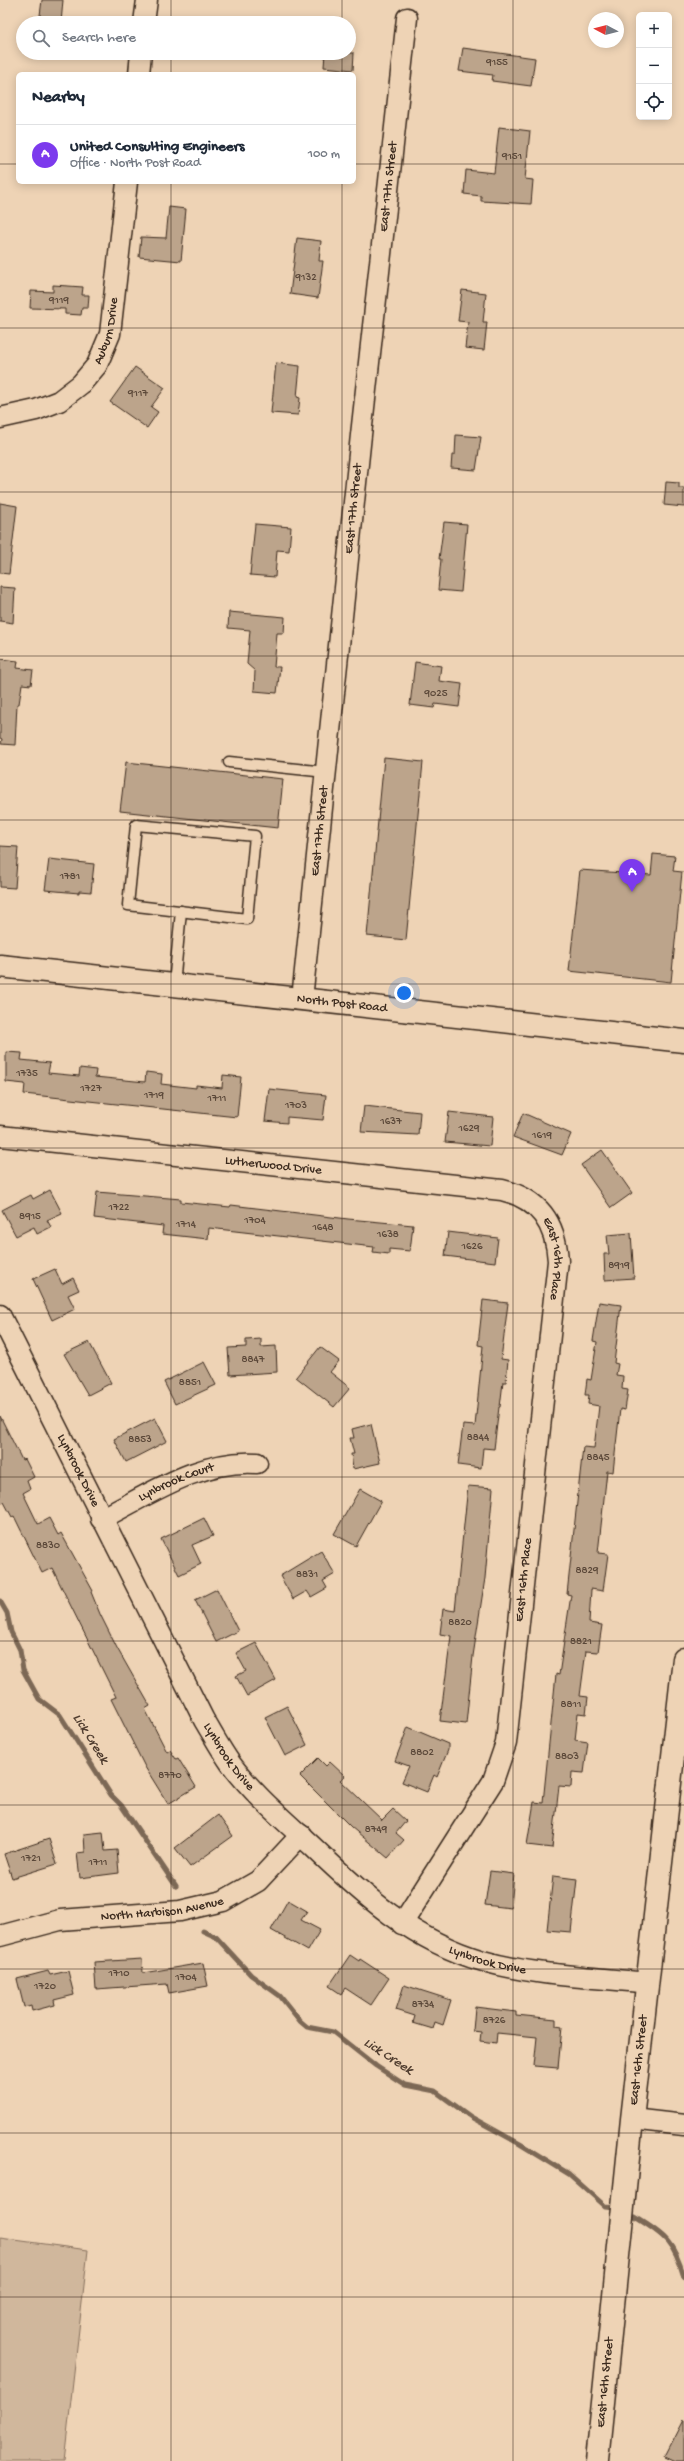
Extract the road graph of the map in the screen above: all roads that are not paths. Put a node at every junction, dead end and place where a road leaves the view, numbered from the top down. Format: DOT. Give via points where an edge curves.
graph roads {
  1 [pos="147,0"];
  2 [pos="145,16"];
  3 [pos="407,18"];
  4 [pos="140,60"];
  5 [pos="139,72"];
  6 [pos="127,184"];
  7 [pos="0,418"];
  8 [pos="229,762"];
  9 [pos="326,772"];
  10 [pos="181,911"];
  11 [pos="0,966"];
  12 [pos="174,985"];
  13 [pos="302,999"];
  14 [pos="684,1041"];
  15 [pos="0,1136"];
  16 [pos="541,1212"];
  17 [pos="0,1315"];
  18 [pos="257,1463"];
  19 [pos="101,1519"];
  20 [pos="684,1660"];
  21 [pos="301,1835"];
  22 [pos="402,1924"];
  23 [pos="0,1936"];
  24 [pos="648,1983"];
  25 [pos="632,2119"];
  26 [pos="684,2125"];
  27 [pos="597,2461"];
  1 -- 2 [label="street"];
  3 -- 9 [label="street, East 17th Street"];
  4 -- 5 [label="street"];
  6 -- 7 [label="street, Auburn Drive" via="110,334 97,365 81,384 59,401 36,410"];
  8 -- 9 [label="lane"];
  9 -- 13 [label="street, East 17th Street"];
  10 -- 10 [label="lane" via="247,919 255,836 136,825 128,905"];
  10 -- 12 [label="lane"];
  11 -- 12 [label="street, North Post Road"];
  12 -- 13 [label="street, North Post Road"];
  13 -- 14 [label="street, North Post Road"];
  15 -- 16 [label="street, Lutherwood Drive" via="502,1190 520,1196"];
  16 -- 22 [label="street, East 16th Place" via="557,1241 558,1261 506,1743 493,1781"];
  17 -- 19 [label="street, Lynbrook Drive"];
  18 -- 19 [label="street, Lynbrook Court" via="230,1462 208,1467"];
  19 -- 21 [label="street, Lynbrook Drive" via="222,1752 252,1789"];
  20 -- 24 [label="street, East 16th Street"];
  21 -- 22 [label="street, Lynbrook Drive" via="357,1888"];
  21 -- 23 [label="street, North Harbison Avenue" via="258,1881 223,1901 180,1912 60,1920"];
  22 -- 24 [label="street, Lynbrook Drive" via="440,1945 494,1964"];
  24 -- 25 [label="street, East 16th Street"];
  25 -- 26 [label="street"];
  25 -- 27 [label="street, East 16th Street"];
}
